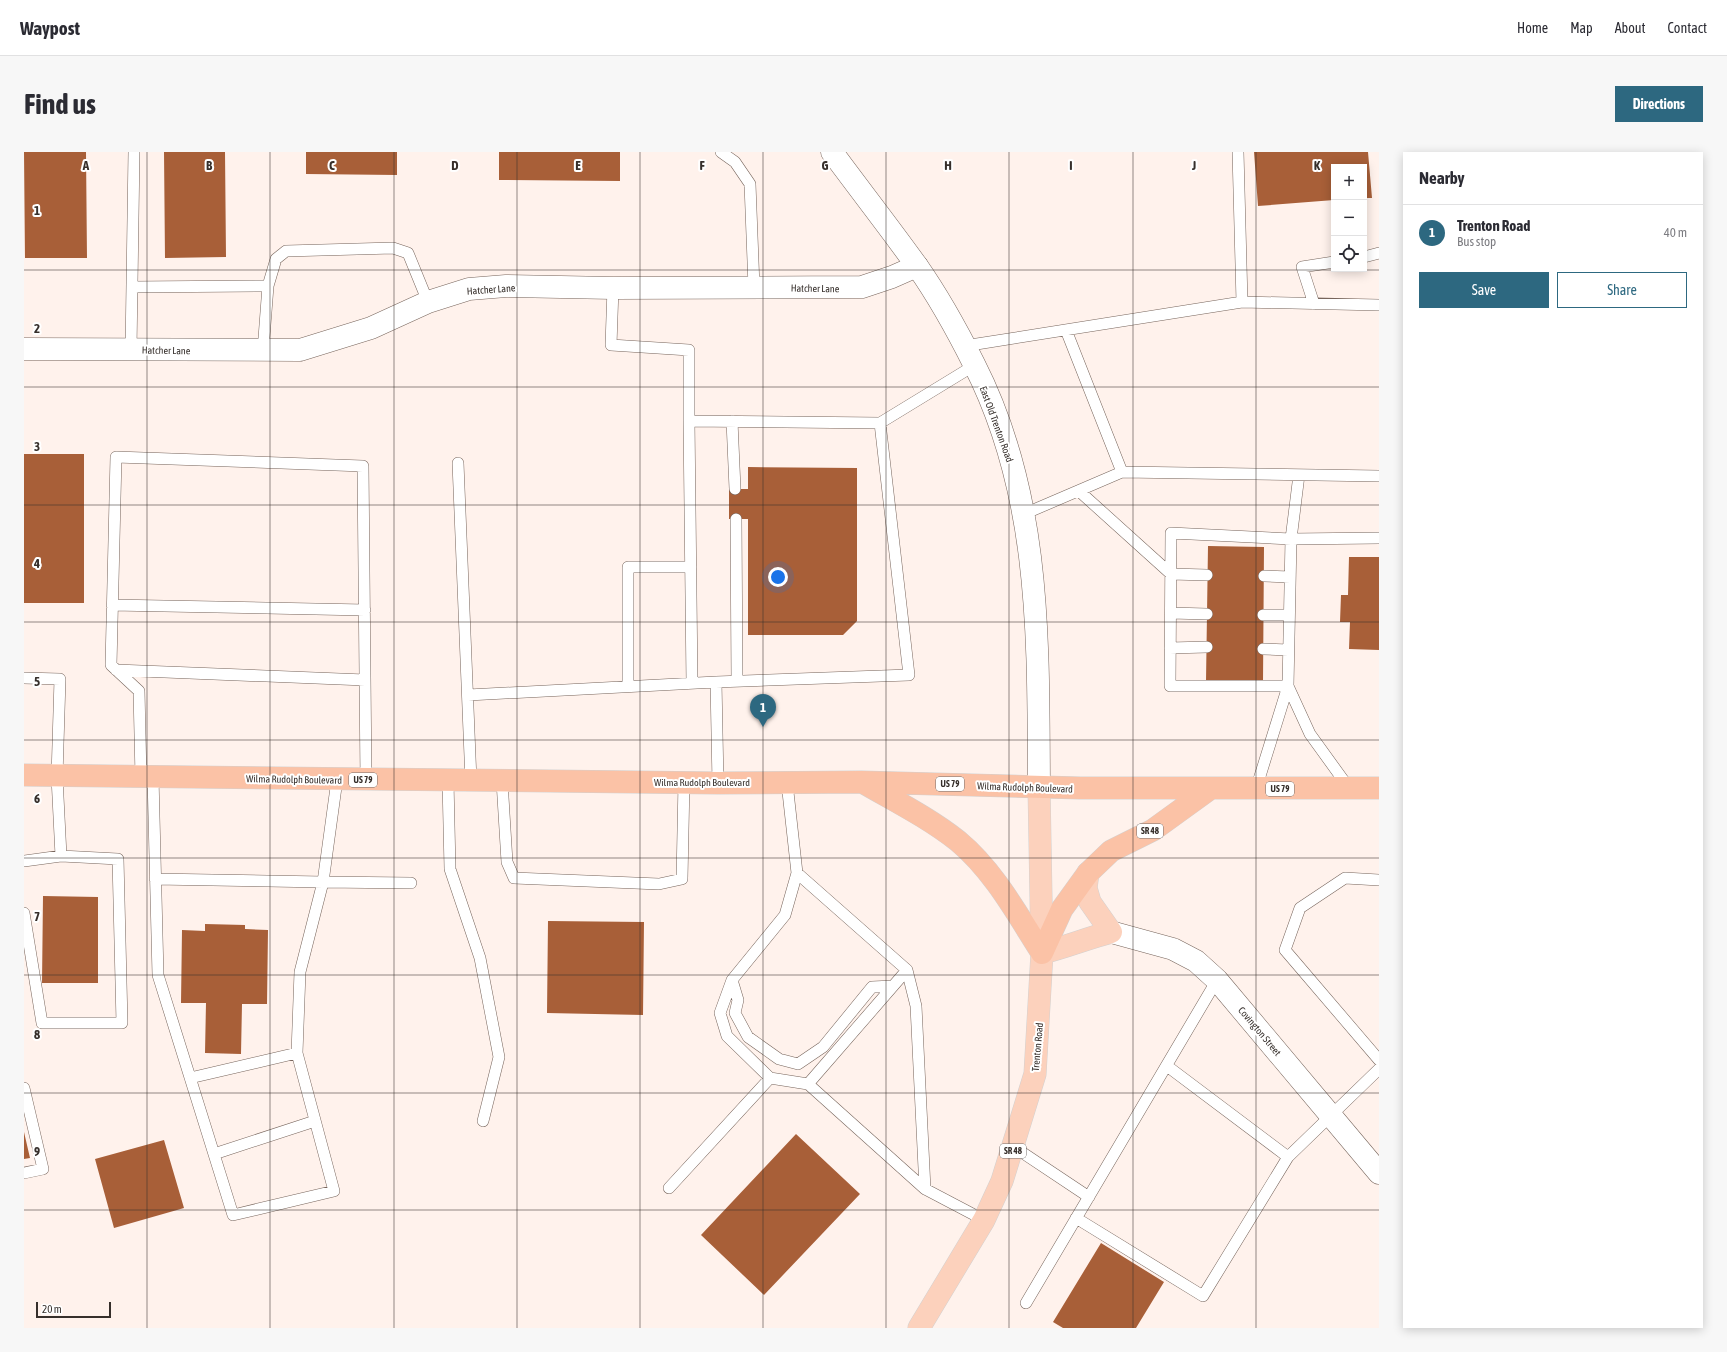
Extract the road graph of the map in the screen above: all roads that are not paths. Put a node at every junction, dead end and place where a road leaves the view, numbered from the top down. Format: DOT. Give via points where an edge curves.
graph roads {
  1 [pos="134,152"];
  2 [pos="721,152"];
  3 [pos="832,152"];
  4 [pos="1238,152"];
  5 [pos="1379,253"];
  6 [pos="1367,256"];
  7 [pos="1331,262"];
  8 [pos="917,266"];
  9 [pos="268,286"];
  10 [pos="132,287"];
  11 [pos="754,287"];
  12 [pos="613,288"];
  13 [pos="428,302"];
  14 [pos="1242,302"];
  15 [pos="1314,304"];
  16 [pos="1379,305"];
  17 [pos="1066,330"];
  18 [pos="964,346"];
  19 [pos="24,349"];
  20 [pos="131,350"];
  21 [pos="263,351"];
  22 [pos="975,365"];
  23 [pos="689,421"];
  24 [pos="732,421"];
  25 [pos="880,423"];
  26 [pos="458,463"];
  27 [pos="1122,472"];
  28 [pos="1299,475"];
  29 [pos="1379,476"];
  30 [pos="735,489"];
  31 [pos="1079,491"];
  32 [pos="1024,514"];
  33 [pos="736,519"];
  34 [pos="1379,538"];
  35 [pos="1291,539"];
  36 [pos="691,567"];
  37 [pos="1171,574"];
  38 [pos="1208,574"];
  39 [pos="1264,576"];
  40 [pos="1290,577"];
  41 [pos="112,606"];
  42 [pos="364,610"];
  43 [pos="1170,613"];
  44 [pos="1207,614"];
  45 [pos="1264,615"];
  46 [pos="1289,615"];
  47 [pos="1207,647"];
  48 [pos="1170,648"];
  49 [pos="1263,649"];
  50 [pos="1288,650"];
  51 [pos="116,670"];
  52 [pos="24,678"];
  53 [pos="365,680"];
  54 [pos="737,681"];
  55 [pos="716,682"];
  56 [pos="692,683"];
  57 [pos="628,686"];
  58 [pos="1288,686"];
  59 [pos="468,695"];
  60 [pos="24,775"];
  61 [pos="57,777"];
  62 [pos="147,777"];
  63 [pos="337,780"];
  64 [pos="366,780"];
  65 [pos="448,781"];
  66 [pos="472,781"];
  67 [pos="502,781"];
  68 [pos="684,782"];
  69 [pos="861,782"];
  70 [pos="718,783"];
  71 [pos="787,783"];
  72 [pos="1039,787"];
  73 [pos="1211,788"];
  74 [pos="1256,788"];
  75 [pos="1349,788"];
  76 [pos="1379,788"];
  77 [pos="61,856"];
  78 [pos="24,861"];
  79 [pos="796,873"];
  80 [pos="1088,873"];
  81 [pos="156,879"];
  82 [pos="1379,880"];
  83 [pos="323,882"];
  84 [pos="411,883"];
  85 [pos="24,913"];
  86 [pos="1111,932"];
  87 [pos="1042,953"];
  88 [pos="907,970"];
  89 [pos="732,980"];
  90 [pos="1217,980"];
  91 [pos="893,986"];
  92 [pos="297,1052"];
  93 [pos="1379,1060"];
  94 [pos="1167,1066"];
  95 [pos="1379,1069"];
  96 [pos="190,1078"];
  97 [pos="770,1078"];
  98 [pos="808,1084"];
  99 [pos="24,1088"];
  100 [pos="1332,1115"];
  101 [pos="315,1121"];
  102 [pos="483,1121"];
  103 [pos="1014,1147"];
  104 [pos="214,1154"];
  105 [pos="1288,1157"];
  106 [pos="24,1173"];
  107 [pos="1379,1173"];
  108 [pos="669,1188"];
  109 [pos="925,1189"];
  110 [pos="1089,1197"];
  111 [pos="1076,1218"];
  112 [pos="984,1220"];
  113 [pos="1026,1303"];
  114 [pos="919,1328"];
  1 -- 10 [label="lane"];
  2 -- 11 [label="lane" via="735,162 750,184"];
  3 -- 8 [label="street, East Old Trenton Road"];
  4 -- 14 [label="lane"];
  5 -- 6 [label="lane"];
  7 -- 15 [label="lane" via="1302,267"];
  8 -- 11 [label="street, Hatcher Lane" via="862,287"];
  8 -- 18 [label="street, East Old Trenton Road"];
  9 -- 10 [label="lane"];
  9 -- 13 [label="lane" via="276,259 286,250 394,248 408,253"];
  9 -- 21 [label="lane"];
  10 -- 20 [label="lane"];
  11 -- 12 [label="street, Hatcher Lane"];
  12 -- 13 [label="street, Hatcher Lane" via="506,286 469,289"];
  12 -- 23 [label="lane" via="611,345 689,350"];
  13 -- 21 [label="street, Hatcher Lane" via="371,328 324,343 300,350"];
  14 -- 15 [label="lane"];
  14 -- 17 [label="lane"];
  15 -- 16 [label="lane"];
  17 -- 18 [label="lane"];
  17 -- 27 [label="lane"];
  18 -- 22 [label="street, East Old Trenton Road"];
  19 -- 20 [label="street, Hatcher Lane"];
  20 -- 21 [label="street, Hatcher Lane"];
  22 -- 25 [label="lane"];
  22 -- 32 [label="street, East Old Trenton Road" via="1011,456"];
  23 -- 24 [label="lane"];
  23 -- 36 [label="lane"];
  24 -- 25 [label="lane"];
  24 -- 30 [label="lane"];
  25 -- 54 [label="lane" via="909,675"];
  26 -- 59 [label="lane"];
  27 -- 28 [label="lane"];
  27 -- 31 [label="lane"];
  28 -- 29 [label="lane"];
  28 -- 35 [label="lane"];
  31 -- 32 [label="lane"];
  31 -- 37 [label="lane"];
  32 -- 72 [label="street, East Old Trenton Road" via="1036,605"];
  33 -- 54 [label="lane"];
  34 -- 35 [label="lane"];
  35 -- 37 [label="lane" via="1171,533"];
  35 -- 40 [label="lane"];
  36 -- 56 [label="lane"];
  36 -- 57 [label="lane" via="628,567"];
  37 -- 38 [label="lane"];
  37 -- 43 [label="lane"];
  39 -- 40 [label="lane"];
  40 -- 46 [label="lane"];
  41 -- 42 [label="lane"];
  41 -- 42 [label="lane" via="116,457 363,466"];
  41 -- 51 [label="lane" via="111,665"];
  42 -- 53 [label="lane"];
  43 -- 44 [label="lane"];
  43 -- 48 [label="lane"];
  45 -- 46 [label="lane"];
  46 -- 50 [label="lane"];
  47 -- 48 [label="lane"];
  48 -- 58 [label="lane" via="1170,686"];
  49 -- 50 [label="lane"];
  50 -- 58 [label="lane"];
  51 -- 53 [label="lane"];
  51 -- 62 [label="lane" via="139,691"];
  52 -- 61 [label="lane" via="60,679"];
  53 -- 64 [label="lane"];
  54 -- 55 [label="lane"];
  55 -- 56 [label="lane"];
  55 -- 70 [label="lane"];
  56 -- 57 [label="lane"];
  57 -- 59 [label="lane"];
  58 -- 74 [label="lane"];
  58 -- 75 [label="lane" via="1310,734"];
  59 -- 66 [label="lane"];
  60 -- 61 [label="highway, Wilma Rudolph Boulevard / US 79"];
  61 -- 62 [label="highway, Wilma Rudolph Boulevard / US 79"];
  61 -- 77 [label="lane"];
  62 -- 63 [label="highway, Wilma Rudolph Boulevard / US 79"];
  62 -- 81 [label="lane"];
  63 -- 64 [label="highway, Wilma Rudolph Boulevard / US 79"];
  63 -- 83 [label="lane"];
  64 -- 65 [label="highway, Wilma Rudolph Boulevard / US 79"];
  65 -- 66 [label="highway, Wilma Rudolph Boulevard / US 79"];
  65 -- 102 [label="lane" via="450,869 480,958 499,1057"];
  66 -- 67 [label="highway, Wilma Rudolph Boulevard / US 79"];
  67 -- 68 [label="highway, Wilma Rudolph Boulevard / US 79"];
  67 -- 68 [label="lane" via="506,862 514,878 659,884 682,879"];
  68 -- 70 [label="highway, Wilma Rudolph Boulevard / US 79"];
  69 -- 71 [label="highway, Wilma Rudolph Boulevard / US 79"];
  69 -- 72 [label="highway, Wilma Rudolph Boulevard / US 79"];
  69 -- 87 [label="highway" via="918,815 971,853 999,886"];
  70 -- 71 [label="highway, Wilma Rudolph Boulevard / US 79"];
  71 -- 79 [label="lane"];
  72 -- 73 [label="highway, Wilma Rudolph Boulevard / US 79"];
  72 -- 87 [label="main road, Trenton Road / SR 48"];
  73 -- 74 [label="highway, Wilma Rudolph Boulevard / US 79"];
  73 -- 80 [label="highway, SR 48" via="1153,830 1112,851"];
  74 -- 75 [label="highway, Wilma Rudolph Boulevard / US 79"];
  75 -- 76 [label="highway, Wilma Rudolph Boulevard / US 79"];
  77 -- 78 [label="lane"];
  77 -- 85 [label="lane" via="118,859 122,1023 42,1023"];
  79 -- 88 [label="lane"];
  79 -- 89 [label="lane" via="785,916"];
  80 -- 86 [label="main road" via="1086,888 1090,902"];
  80 -- 87 [label="highway, SR 48" via="1062,909"];
  81 -- 83 [label="lane"];
  81 -- 96 [label="lane" via="158,975"];
  82 -- 93 [label="lane" via="1346,878 1300,908 1284,950"];
  83 -- 84 [label="lane"];
  83 -- 92 [label="lane" via="300,972"];
  86 -- 87 [label="main road"];
  86 -- 90 [label="street, Covington Street" via="1173,949 1196,961"];
  87 -- 103 [label="main road, Trenton Road / SR 48" via="1035,1074"];
  88 -- 91 [label="lane"];
  88 -- 109 [label="lane" via="916,1006"];
  89 -- 91 [label="lane" via="738,1000 735,1013 748,1037 779,1059 798,1064 823,1047 872,987"];
  89 -- 97 [label="lane" via="720,1013 727,1036"];
  90 -- 94 [label="lane"];
  90 -- 100 [label="street, Covington Street"];
  91 -- 98 [label="lane"];
  92 -- 96 [label="lane"];
  92 -- 101 [label="lane"];
  94 -- 105 [label="lane"];
  94 -- 110 [label="lane"];
  95 -- 100 [label="lane"];
  96 -- 104 [label="lane"];
  97 -- 98 [label="lane"];
  97 -- 108 [label="lane"];
  98 -- 109 [label="lane"];
  99 -- 106 [label="lane" via="43,1169"];
  100 -- 105 [label="lane"];
  100 -- 107 [label="street, Covington Street"];
  101 -- 104 [label="lane"];
  101 -- 104 [label="lane" via="334,1191 233,1215"];
  103 -- 110 [label="lane"];
  103 -- 112 [label="main road, Trenton Road / SR 48"];
  105 -- 111 [label="lane" via="1203,1296"];
  109 -- 112 [label="lane"];
  110 -- 111 [label="lane"];
  111 -- 113 [label="lane"];
  112 -- 114 [label="main road, Trenton Road / SR 48"];
}
